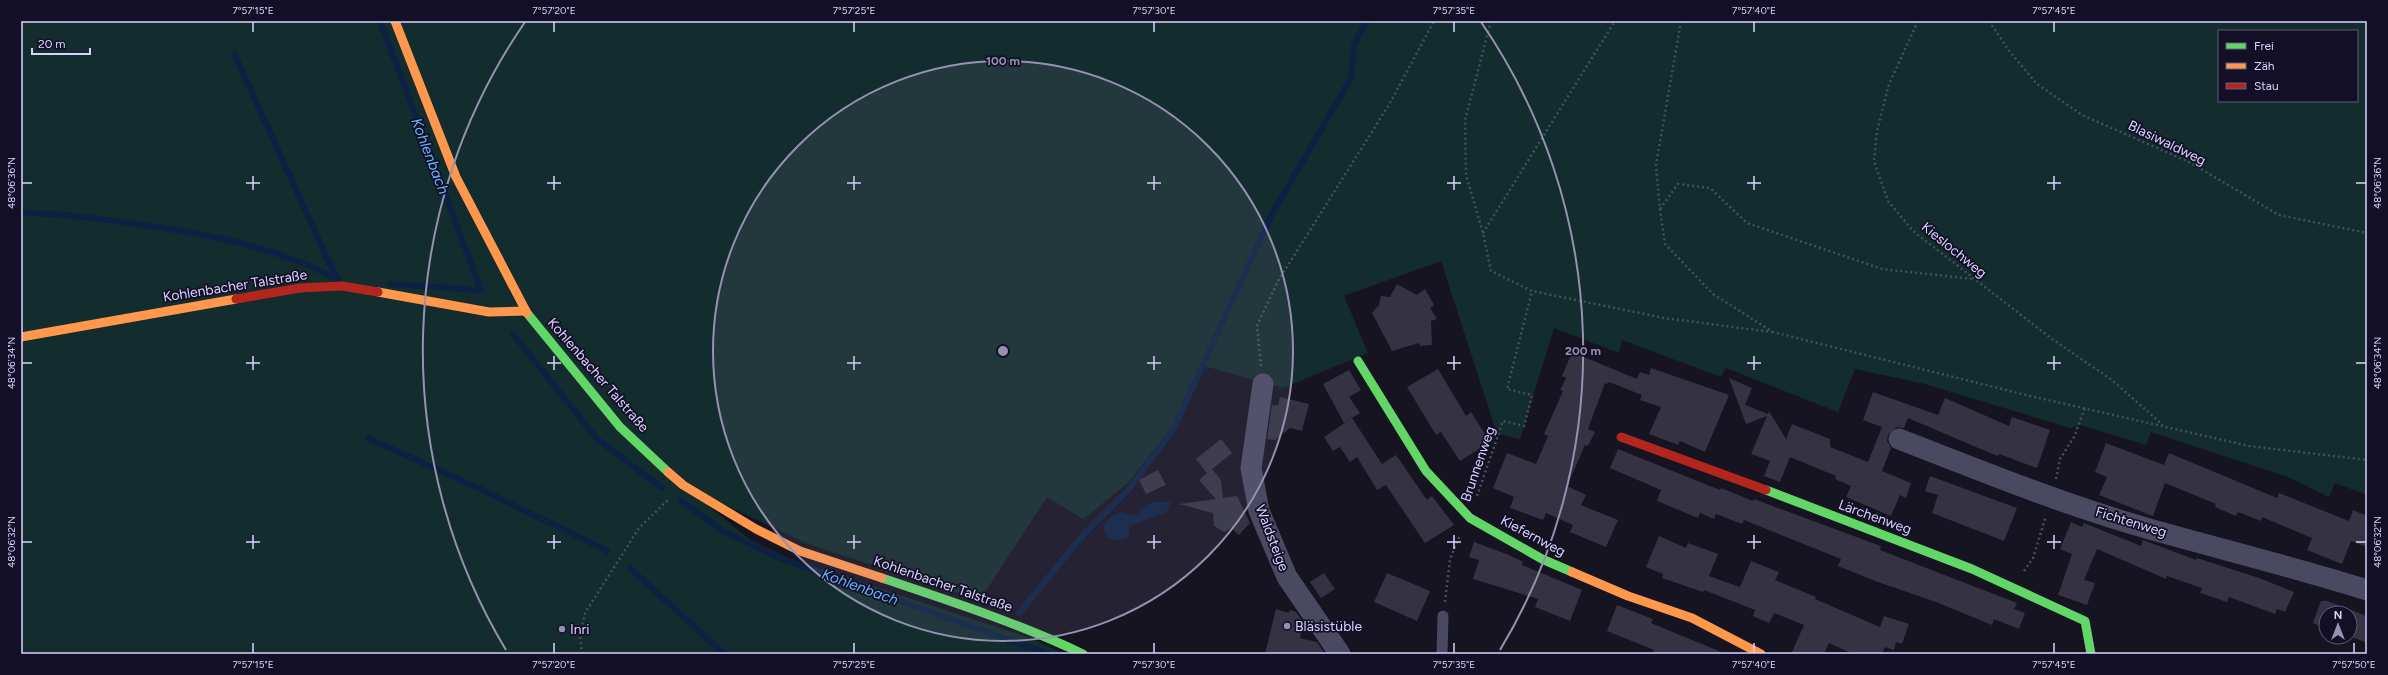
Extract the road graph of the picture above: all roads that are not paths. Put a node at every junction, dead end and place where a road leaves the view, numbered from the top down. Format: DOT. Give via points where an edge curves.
graph roads {
  1 [pos="395,21"];
  2 [pos="526,311"];
  3 [pos="21,338"];
  4 [pos="1358,361"];
  5 [pos="1262,384"];
  6 [pos="1621,437"];
  7 [pos="1899,439"];
  8 [pos="2367,590"];
  9 [pos="1443,616"];
  10 [pos="1083,654"];
  11 [pos="1340,654"];
  12 [pos="1442,654"];
  13 [pos="1760,654"];
  14 [pos="2091,654"];
  1 -- 2 [label="street, Kohlenbacher Talstraße" via="456,178"];
  2 -- 3 [label="street, Kohlenbacher Talstraße" via="489,312 342,286 300,288"];
  2 -- 10 [label="street, Kohlenbacher Talstraße" via="620,427 683,485 756,530 800,551 976,608"];
  4 -- 13 [label="street, Kiefernweg" via="1426,471 1470,518 1542,559 1628,596 1692,618"];
  5 -- 11 [label="street, Waldsteige" via="1251,468 1259,511 1287,577"];
  6 -- 14 [label="street, Lärchenweg" via="1950,559 2085,621"];
  7 -- 8 [label="street, Fichtenweg" via="2052,498 2146,528 2236,551"];
  9 -- 12 [label="lane"];
}
